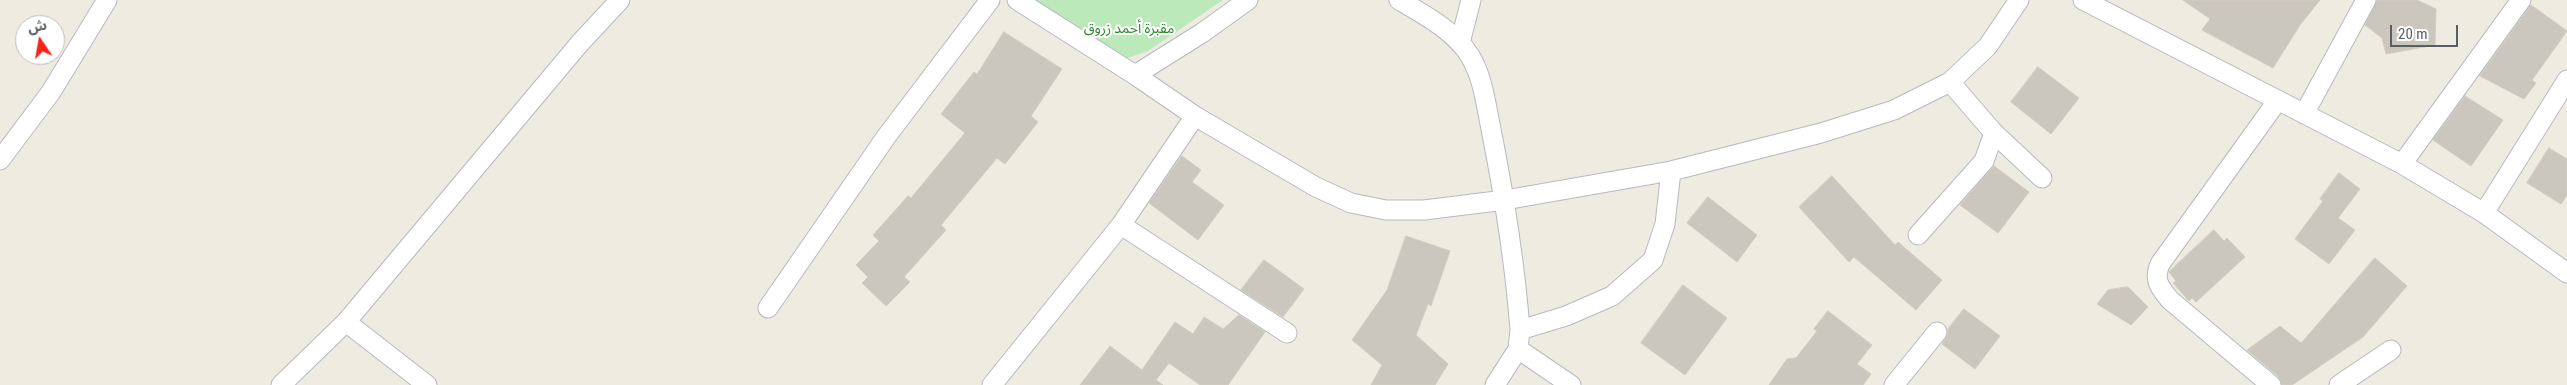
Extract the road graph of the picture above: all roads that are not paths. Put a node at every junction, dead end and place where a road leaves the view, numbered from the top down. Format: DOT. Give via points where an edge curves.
graph roads {
  1 [pos="107,0"];
  2 [pos="620,0"];
  3 [pos="990,0"];
  4 [pos="1017,0"];
  5 [pos="1248,0"];
  6 [pos="1399,0"];
  7 [pos="1471,0"];
  8 [pos="2019,0"];
  9 [pos="2083,0"];
  10 [pos="2366,0"];
  11 [pos="2521,0"];
  12 [pos="1460,43"];
  13 [pos="1135,75"];
  14 [pos="2567,80"];
  15 [pos="1950,82"];
  16 [pos="2278,100"];
  17 [pos="2304,114"];
  18 [pos="1195,116"];
  19 [pos="1994,133"];
  20 [pos="0,160"];
  21 [pos="2402,164"];
  22 [pos="1671,171"];
  23 [pos="2042,178"];
  24 [pos="1505,200"];
  25 [pos="2484,213"];
  26 [pos="1121,225"];
  27 [pos="1918,235"];
  28 [pos="2567,273"];
  29 [pos="768,308"];
  30 [pos="346,322"];
  31 [pos="1520,330"];
  32 [pos="1938,332"];
  33 [pos="1286,333"];
  34 [pos="1518,349"];
  35 [pos="2391,350"];
  36 [pos="281,385"];
  37 [pos="427,385"];
  38 [pos="992,385"];
  39 [pos="1495,385"];
  40 [pos="1570,385"];
  41 [pos="1894,385"];
  42 [pos="2271,385"];
  43 [pos="2339,385"];
  1 -- 20 [label="street" via="51,92"];
  2 -- 30 [label="street" via="580,43"];
  3 -- 29 [label="street" via="886,137"];
  4 -- 13 [label="street"];
  5 -- 13 [label="street"];
  6 -- 12 [label="street"];
  7 -- 12 [label="street"];
  8 -- 15 [label="street" via="1988,46"];
  9 -- 16 [label="street"];
  10 -- 17 [label="street"];
  11 -- 21 [label="street"];
  12 -- 24 [label="street" via="1477,70"];
  13 -- 18 [label="street"];
  14 -- 25 [label="street"];
  15 -- 19 [label="street"];
  15 -- 22 [label="street" via="1894,110 1821,133"];
  16 -- 17 [label="street"];
  16 -- 42 [label="street" via="2156,273 2157,282 2170,300"];
  17 -- 21 [label="street"];
  18 -- 24 [label="street" via="1262,157 1351,203 1386,210 1424,210"];
  18 -- 26 [label="street"];
  19 -- 23 [label="street"];
  19 -- 27 [label="street" via="1984,161"];
  21 -- 25 [label="street"];
  22 -- 24 [label="street"];
  22 -- 31 [label="street" via="1665,224 1653,260 1612,296 1566,316"];
  24 -- 31 [label="street"];
  25 -- 28 [label="street"];
  26 -- 33 [label="street"];
  26 -- 38 [label="street"];
  30 -- 36 [label="street"];
  30 -- 37 [label="street"];
  31 -- 34 [label="street"];
  32 -- 41 [label="street"];
  34 -- 39 [label="street"];
  34 -- 40 [label="street"];
  35 -- 43 [label="street"];
}
